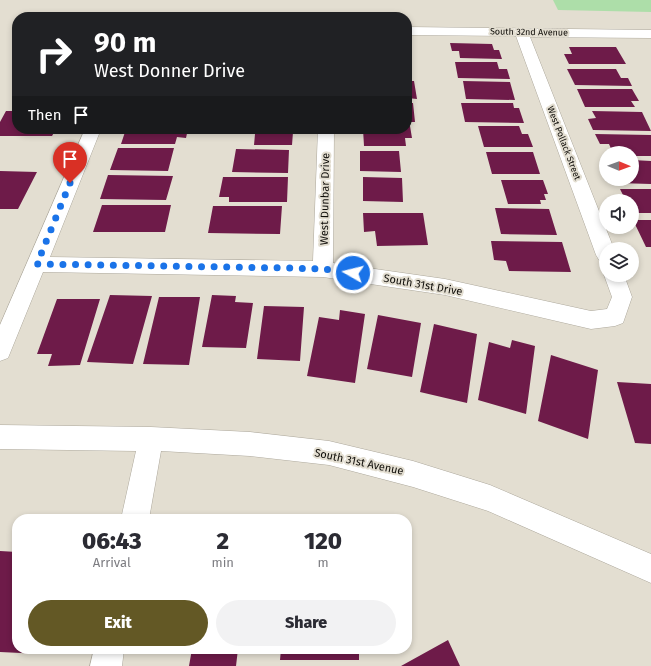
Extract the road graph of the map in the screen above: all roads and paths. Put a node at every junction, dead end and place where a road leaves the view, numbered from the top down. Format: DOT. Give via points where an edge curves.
graph roads {
  1 [pos="412,31"];
  2 [pos="521,32"];
  3 [pos="651,34"];
  4 [pos="91,134"];
  5 [pos="326,134"];
  6 [pos="601,242"];
  7 [pos="37,264"];
  8 [pos="323,269"];
  9 [pos="617,282"];
  10 [pos="0,351"];
  11 [pos="0,437"];
  12 [pos="151,440"];
  13 [pos="136,514"];
  14 [pos="651,569"];
  15 [pos="108,654"];
  16 [pos="106,666"];
  1 -- 2 [label="street, South 32nd Avenue"];
  2 -- 3 [label="street, South 32nd Avenue"];
  2 -- 6 [label="street, West Pollack Street"];
  4 -- 7 [label="street"];
  5 -- 8 [label="street, West Dunbar Drive"];
  7 -- 8 [label="street, South 31st Drive"];
  7 -- 10 [label="street"];
  8 -- 9 [label="street, South 31st Drive" via="445,287 591,320 615,316 622,297"];
  11 -- 12 [label="street, South 31st Avenue"];
  12 -- 13 [label="street"];
  12 -- 14 [label="street, South 31st Avenue" via="250,444 329,453 413,474 490,498"];
  15 -- 16 [label="street"];
}
